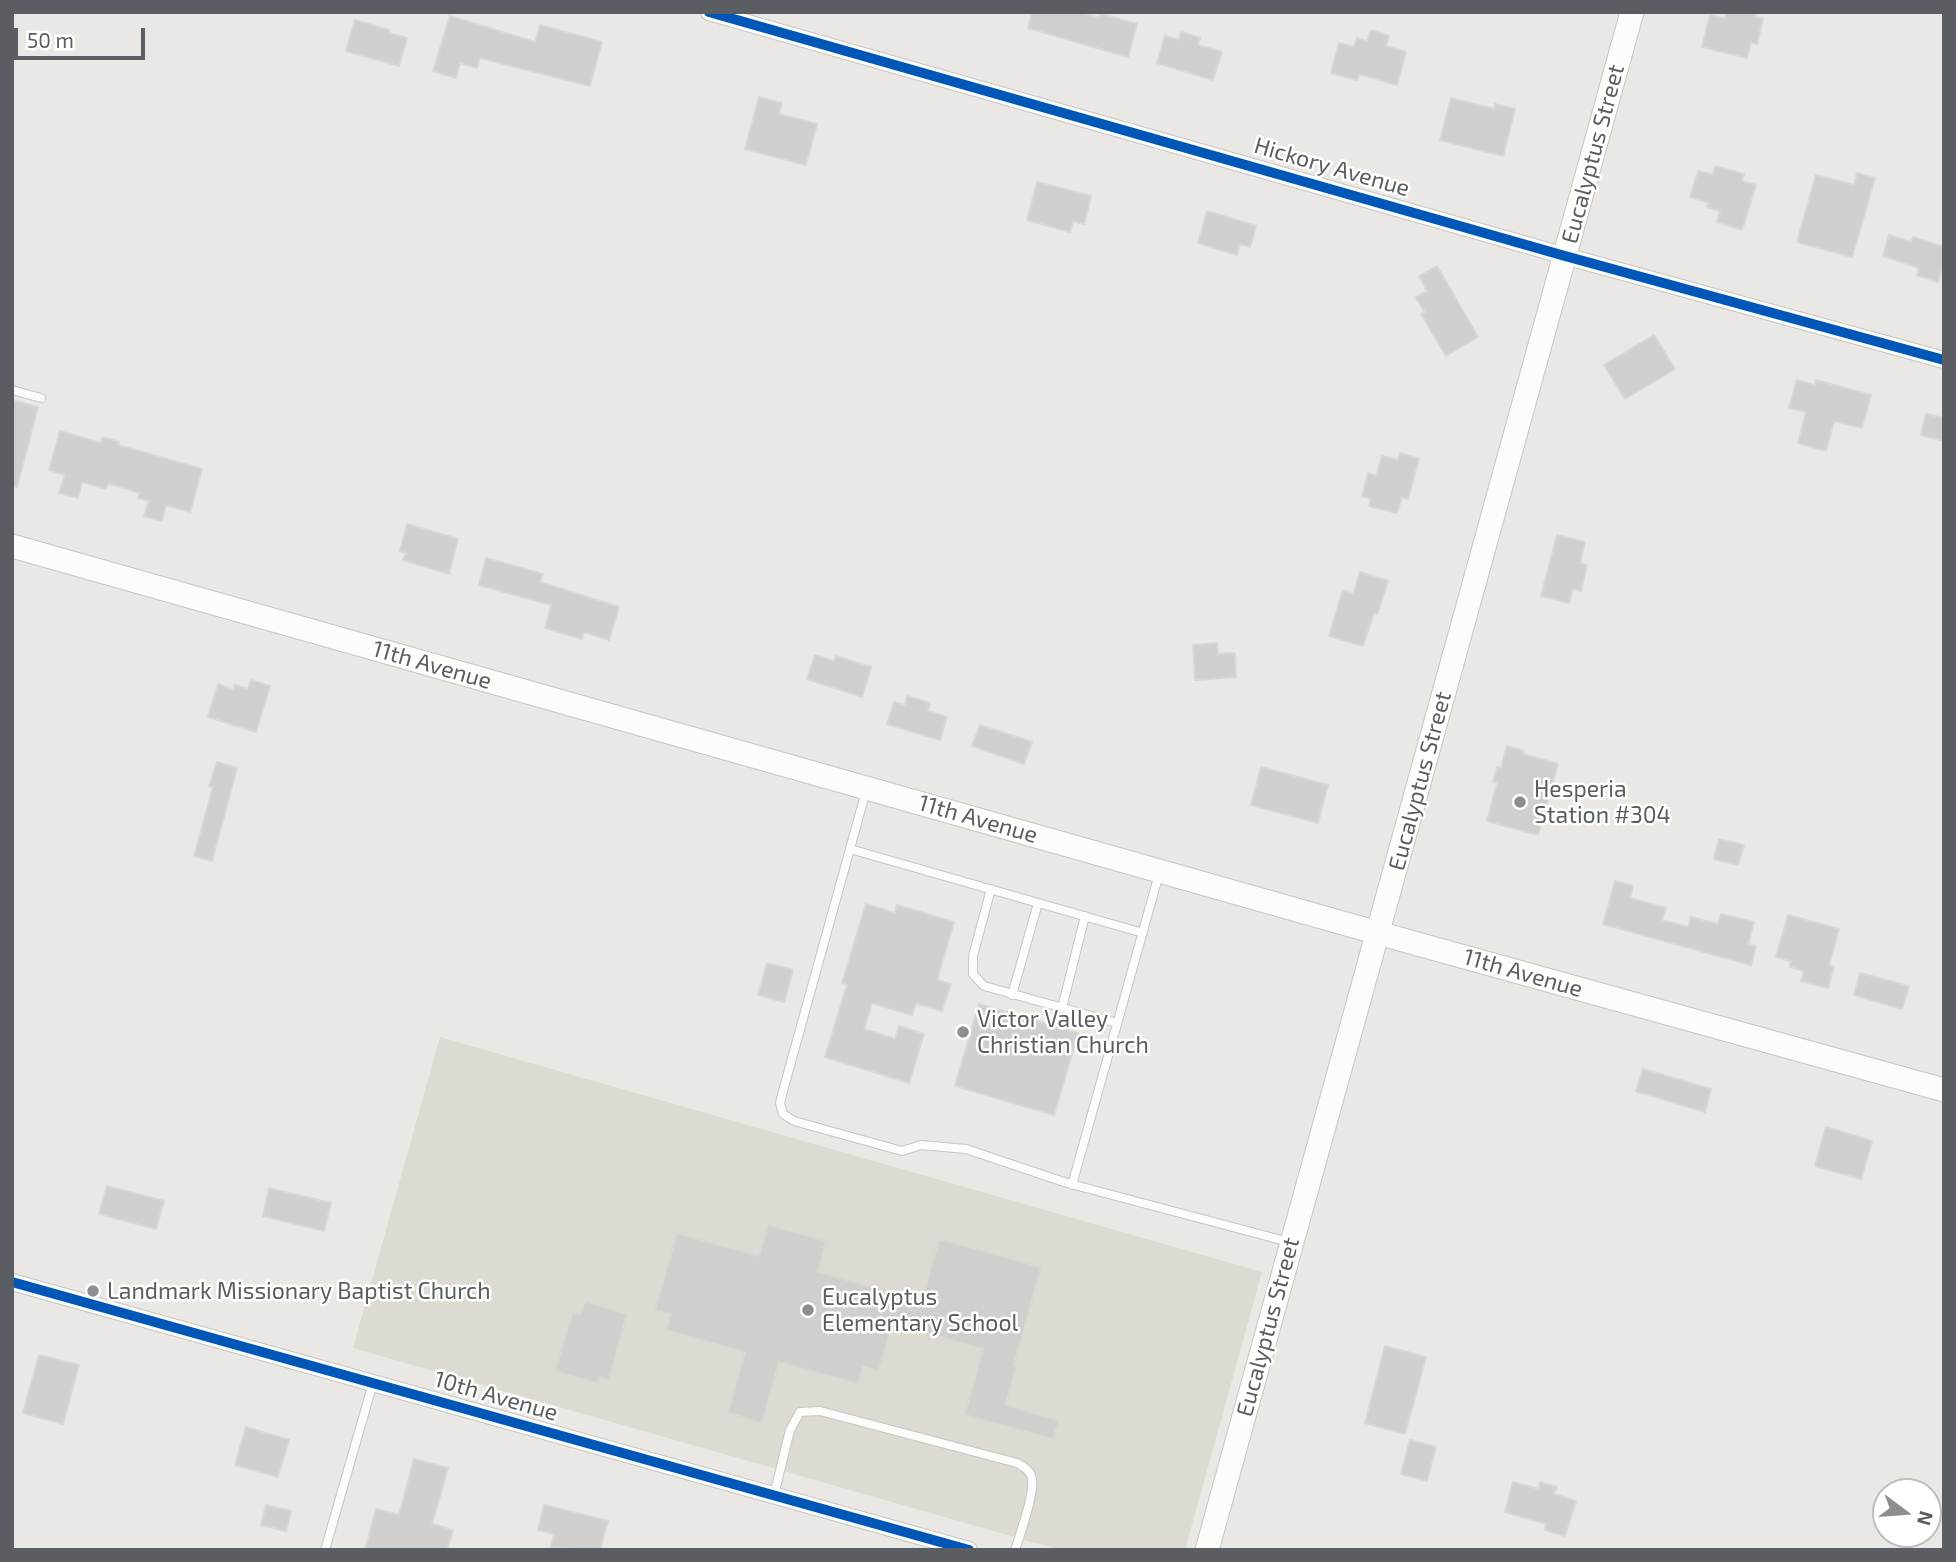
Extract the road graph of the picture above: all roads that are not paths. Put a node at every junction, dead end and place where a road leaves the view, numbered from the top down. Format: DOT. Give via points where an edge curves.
graph roads {
  1 [pos="709,12"];
  2 [pos="1632,12"];
  3 [pos="1565,256"];
  4 [pos="1944,360"];
  5 [pos="12,390"];
  6 [pos="41,398"];
  7 [pos="12,546"];
  8 [pos="867,788"];
  9 [pos="850,849"];
  10 [pos="1160,871"];
  11 [pos="991,889"];
  12 [pos="1038,903"];
  13 [pos="1085,916"];
  14 [pos="1143,933"];
  15 [pos="1378,933"];
  16 [pos="1012,995"];
  17 [pos="1062,1008"];
  18 [pos="1117,1023"];
  19 [pos="1944,1090"];
  20 [pos="1072,1185"];
  21 [pos="1292,1242"];
  22 [pos="12,1282"];
  23 [pos="373,1383"];
  24 [pos="774,1495"];
  25 [pos="325,1550"];
  26 [pos="969,1550"];
  27 [pos="1015,1550"];
  28 [pos="1207,1550"];
  1 -- 3 [label="street, Hickory Avenue"];
  2 -- 3 [label="main road, Eucalyptus Street"];
  3 -- 4 [label="street, Hickory Avenue"];
  3 -- 15 [label="main road, Eucalyptus Street"];
  5 -- 6 [label="lane"];
  7 -- 8 [label="main road, 11th Avenue"];
  8 -- 9 [label="lane"];
  8 -- 10 [label="main road, 11th Avenue"];
  9 -- 11 [label="lane"];
  9 -- 20 [label="lane" via="783,1091 783,1114 902,1151 921,1145 966,1149"];
  10 -- 14 [label="lane"];
  10 -- 15 [label="main road, 11th Avenue"];
  11 -- 12 [label="lane"];
  11 -- 16 [label="lane" via="973,956 973,974 984,986"];
  12 -- 13 [label="lane"];
  12 -- 16 [label="lane"];
  13 -- 14 [label="lane"];
  13 -- 17 [label="lane"];
  14 -- 18 [label="lane"];
  15 -- 19 [label="main road, 11th Avenue"];
  15 -- 21 [label="main road, Eucalyptus Street"];
  16 -- 17 [label="lane"];
  17 -- 18 [label="lane"];
  18 -- 20 [label="lane"];
  20 -- 21 [label="lane"];
  21 -- 28 [label="main road, Eucalyptus Street"];
  22 -- 23 [label="street, 10th Avenue"];
  23 -- 24 [label="street, 10th Avenue"];
  23 -- 25 [label="lane"];
  24 -- 26 [label="street, 10th Avenue"];
  24 -- 27 [label="lane" via="790,1430 800,1412 820,1411 1017,1463 1028,1470 1032,1491"];
}
